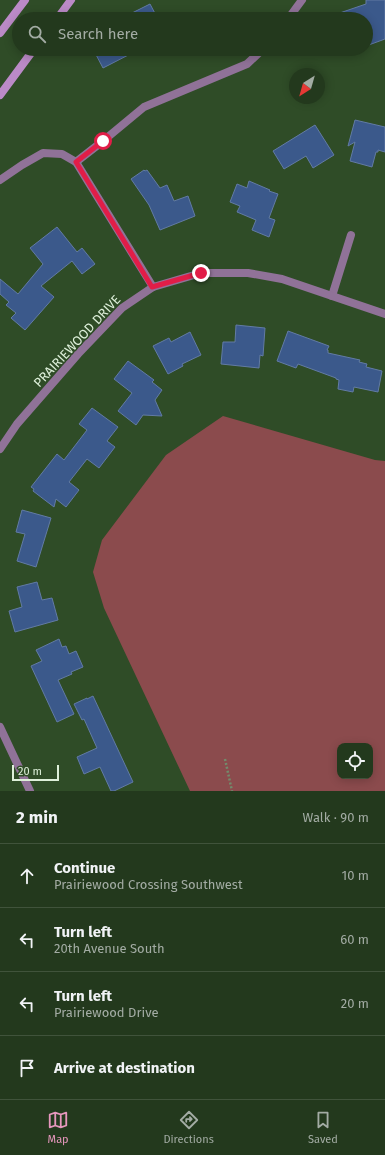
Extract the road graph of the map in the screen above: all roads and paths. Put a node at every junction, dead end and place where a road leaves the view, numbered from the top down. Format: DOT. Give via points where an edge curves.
graph roads {
  1 [pos="25,0"];
  2 [pos="71,0"];
  3 [pos="302,0"];
  4 [pos="16,12"];
  5 [pos="62,12"];
  6 [pos="293,12"];
  7 [pos="12,17"];
  8 [pos="0,33"];
  9 [pos="29,56"];
  10 [pos="256,56"];
  11 [pos="0,95"];
  12 [pos="76,162"];
  13 [pos="0,180"];
  14 [pos="351,235"];
  15 [pos="152,287"];
  16 [pos="332,296"];
  17 [pos="385,314"];
  18 [pos="0,449"];
  19 [pos="0,727"];
  20 [pos="225,759"];
  21 [pos="30,791"];
  22 [pos="232,791"];
  1 -- 4 [label="main road"];
  2 -- 5 [label="main road"];
  3 -- 6 [label="street"];
  7 -- 8 [label="main road"];
  9 -- 11 [label="main road"];
  10 -- 12 [label="street" via="247,64 144,107"];
  12 -- 13 [label="street" via="62,154 43,153"];
  12 -- 15 [label="street"];
  14 -- 16 [label="street"];
  15 -- 16 [label="street, PRAIRIEWOOD DRIVE" via="201,273 248,274 282,279"];
  15 -- 18 [label="street, PRAIRIEWOOD DRIVE" via="122,308 83,348 17,424"];
  16 -- 17 [label="street, PRAIRIEWOOD DRIVE"];
  19 -- 21 [label="street"];
  20 -- 22 [label="path"];
}
